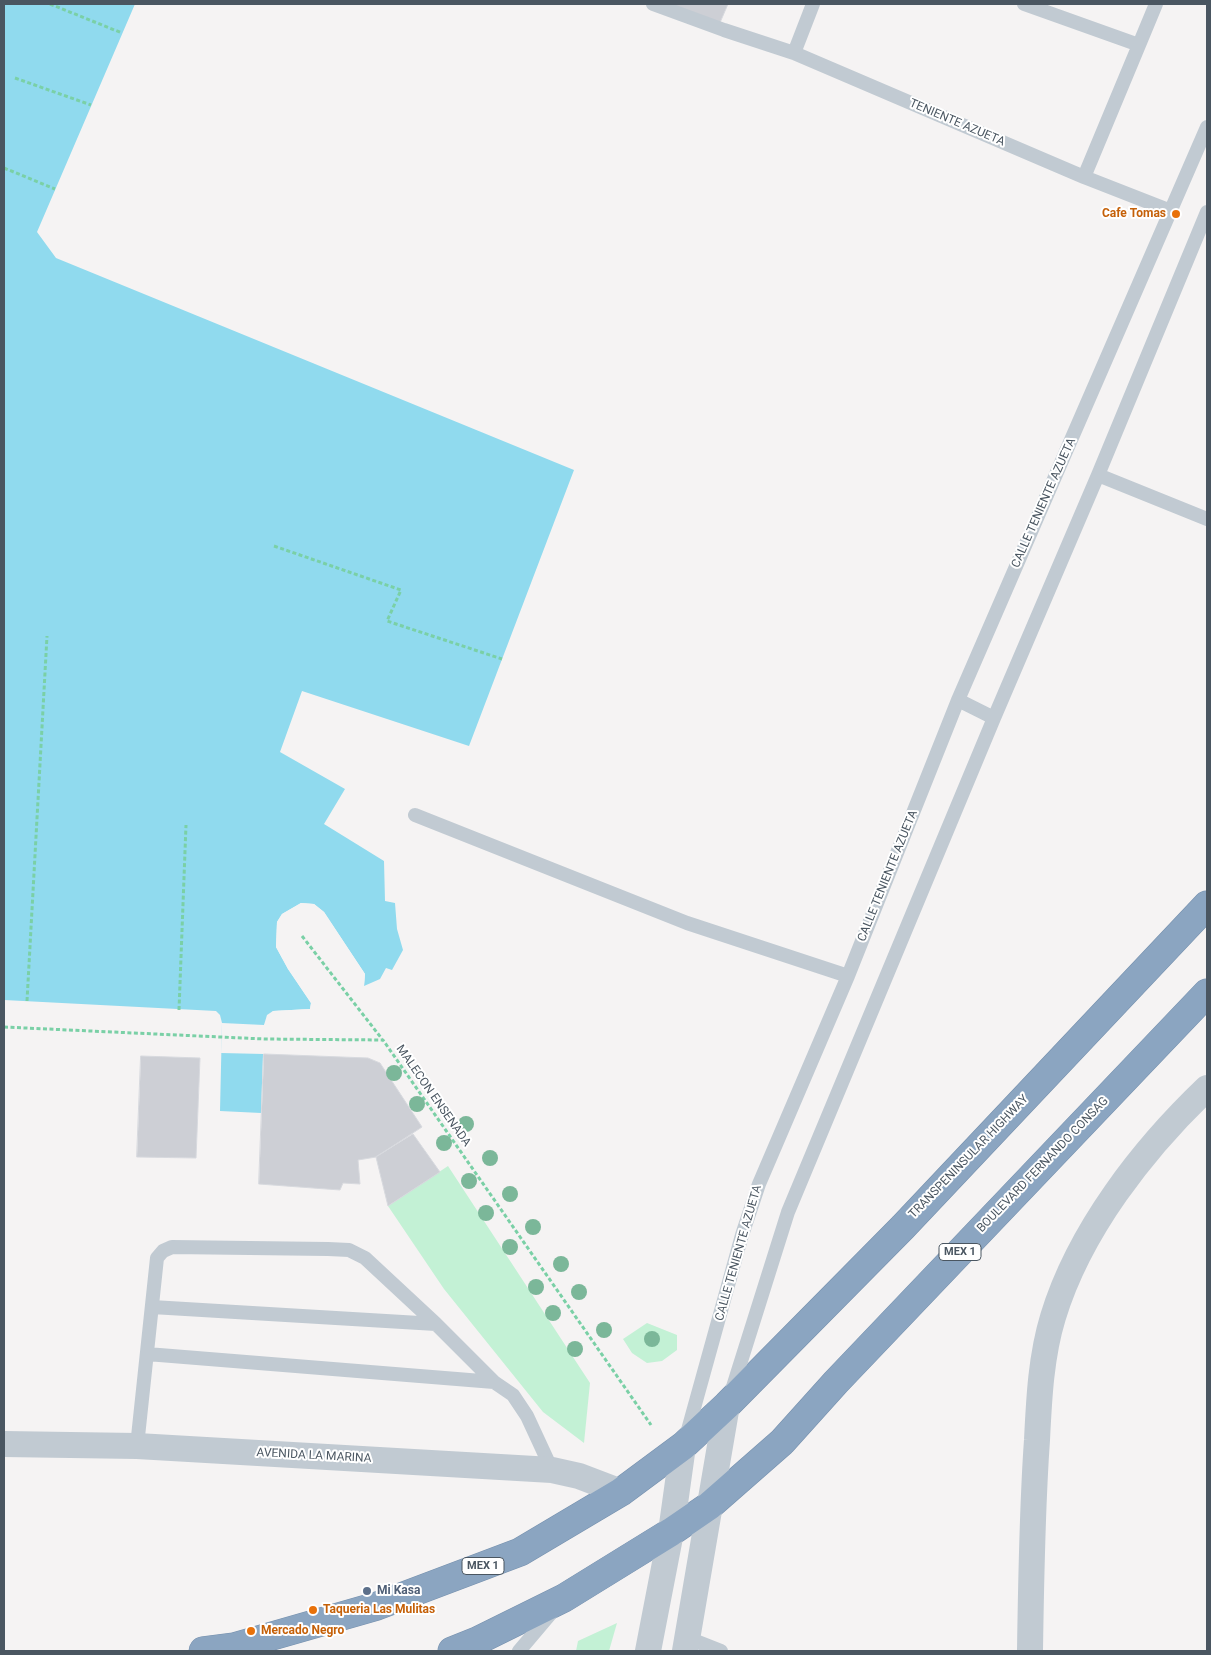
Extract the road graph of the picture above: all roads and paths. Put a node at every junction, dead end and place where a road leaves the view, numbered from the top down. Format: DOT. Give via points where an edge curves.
graph roads {
  1 [pos="50,4"];
  2 [pos="653,4"];
  3 [pos="813,4"];
  4 [pos="1024,4"];
  5 [pos="1156,4"];
  6 [pos="122,32"];
  7 [pos="1139,45"];
  8 [pos="794,53"];
  9 [pos="15,78"];
  10 [pos="91,105"];
  11 [pos="1207,127"];
  12 [pos="4,168"];
  13 [pos="1084,177"];
  14 [pos="55,189"];
  15 [pos="1171,211"];
  16 [pos="1207,212"];
  17 [pos="1098,475"];
  18 [pos="1207,519"];
  19 [pos="274,546"];
  20 [pos="46,636"];
  21 [pos="502,659"];
  22 [pos="958,700"];
  23 [pos="994,718"];
  24 [pos="416,815"];
  25 [pos="186,826"];
  26 [pos="1207,905"];
  27 [pos="302,936"];
  28 [pos="848,976"];
  29 [pos="1207,993"];
  30 [pos="27,1001"];
  31 [pos="179,1010"];
  32 [pos="4,1027"];
  33 [pos="383,1040"];
  34 [pos="1207,1088"];
  35 [pos="152,1308"];
  36 [pos="436,1324"];
  37 [pos="147,1354"];
  38 [pos="494,1382"];
  39 [pos="727,1405"];
  40 [pos="651,1425"];
  41 [pos="4,1444"];
  42 [pos="137,1446"];
  43 [pos="683,1446"];
  44 [pos="552,1470"];
  45 [pos="621,1492"];
  46 [pos="709,1506"];
  47 [pos="670,1532"];
  48 [pos="564,1598"];
  49 [pos="687,1644"];
  50 [pos="203,1651"];
  51 [pos="452,1651"];
  52 [pos="519,1651"];
  53 [pos="648,1651"];
  54 [pos="721,1651"];
  55 [pos="1030,1651"];
  1 -- 6 [label="path"];
  2 -- 8 [label="lane, TENIENTE AZUETA"];
  3 -- 8 [label="lane"];
  4 -- 7 [label="lane"];
  5 -- 7 [label="lane"];
  7 -- 13 [label="lane"];
  8 -- 13 [label="lane, TENIENTE AZUETA"];
  9 -- 10 [label="path"];
  11 -- 15 [label="lane, CALLE TENIENTE AZUETA"];
  12 -- 14 [label="path"];
  13 -- 15 [label="lane, TENIENTE AZUETA"];
  15 -- 22 [label="lane, CALLE TENIENTE AZUETA"];
  16 -- 17 [label="lane"];
  17 -- 18 [label="lane"];
  17 -- 23 [label="lane"];
  19 -- 21 [label="path" via="401,590 387,621"];
  20 -- 30 [label="path"];
  22 -- 23 [label="lane"];
  22 -- 28 [label="lane, CALLE TENIENTE AZUETA"];
  23 -- 39 [label="lane" via="788,1212"];
  24 -- 28 [label="lane" via="687,923"];
  25 -- 31 [label="path"];
  26 -- 39 [label="highway, TRANSPENINSULAR HIGHWAY / MEX 1" via="903,1227"];
  27 -- 33 [label="path"];
  28 -- 43 [label="lane, CALLE TENIENTE AZUETA" via="759,1184"];
  29 -- 46 [label="highway, BOULEVARD FERNANDO CONSAG / MEX 1" via="782,1442"];
  32 -- 33 [label="path, MALECON ENSENADA" via="264,1039"];
  33 -- 40 [label="path, MALECON ENSENADA"];
  34 -- 55 [label="street" via="1135,1167 1100,1214 1074,1263 1052,1317 1041,1375 1032,1517"];
  35 -- 36 [label="lane"];
  35 -- 36 [label="lane" via="157,1258 172,1247 335,1249 349,1250 365,1258"];
  35 -- 37 [label="lane"];
  36 -- 38 [label="lane"];
  37 -- 38 [label="lane"];
  37 -- 42 [label="lane"];
  38 -- 44 [label="lane" via="513,1395 527,1416"];
  39 -- 43 [label="highway, MEX 1"];
  39 -- 46 [label="street"];
  41 -- 42 [label="street, AVENIDA LA MARINA"];
  42 -- 44 [label="street, AVENIDA LA MARINA"];
  43 -- 45 [label="highway, MEX 1"];
  43 -- 47 [label="street, CALLE TENIENTE AZUETA"];
  44 -- 45 [label="street, AVENIDA LA MARINA"];
  45 -- 50 [label="highway, MEX 1" via="520,1552 377,1606 234,1647"];
  46 -- 47 [label="highway, MEX 1"];
  46 -- 49 [label="street"];
  47 -- 48 [label="highway, MEX 1"];
  47 -- 53 [label="street, CALLE TENIENTE AZUETA"];
  48 -- 51 [label="highway, MEX 1" via="477,1642"];
  48 -- 52 [label="lane"];
  49 -- 54 [label="lane"];
}
